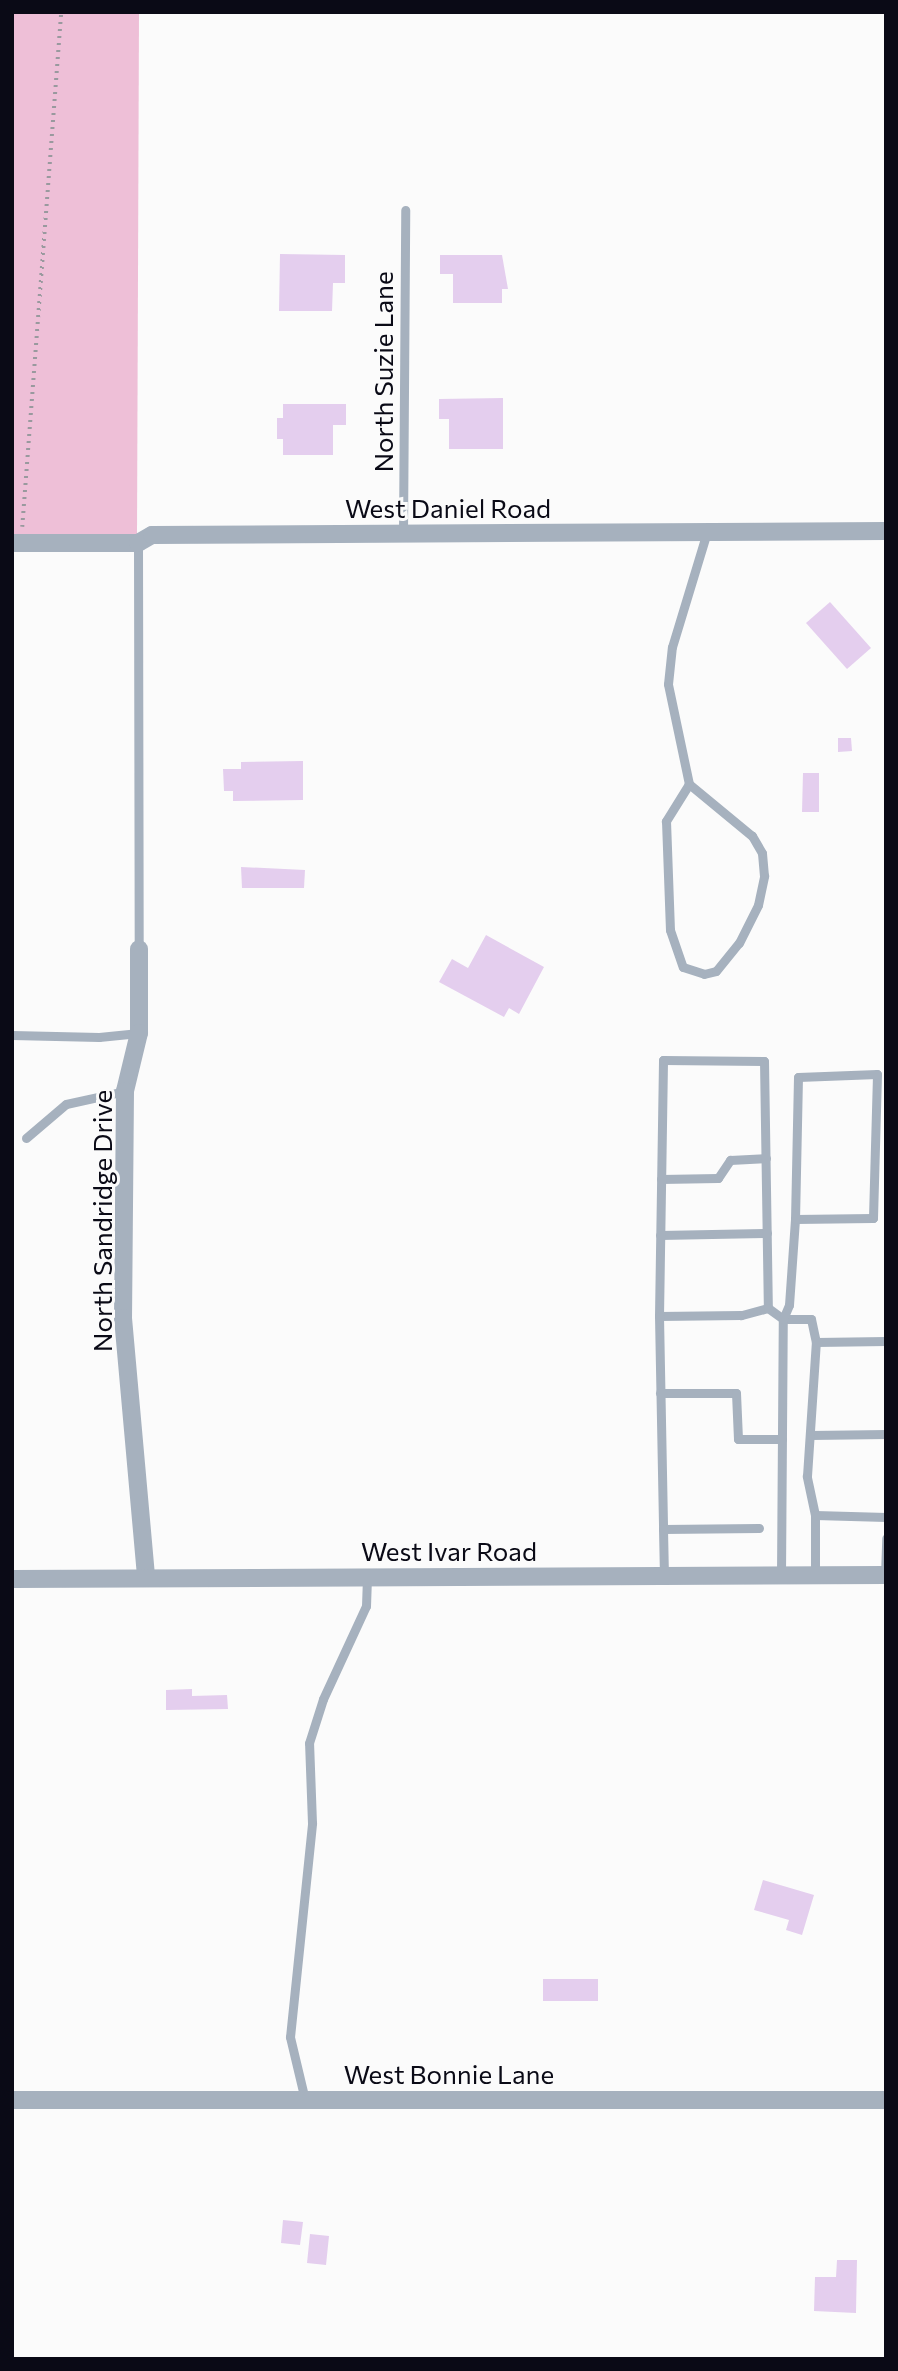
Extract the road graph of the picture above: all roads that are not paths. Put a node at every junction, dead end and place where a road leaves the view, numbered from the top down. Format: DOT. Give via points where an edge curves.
graph roads {
  1 [pos="405,210"];
  2 [pos="886,531"];
  3 [pos="707,532"];
  4 [pos="403,534"];
  5 [pos="16,543"];
  6 [pos="138,543"];
  7 [pos="690,784"];
  8 [pos="139,949"];
  9 [pos="139,1033"];
  10 [pos="12,1035"];
  11 [pos="125,1091"];
  12 [pos="26,1138"];
  13 [pos="766,1158"];
  14 [pos="661,1179"];
  15 [pos="795,1219"];
  16 [pos="767,1233"];
  17 [pos="660,1235"];
  18 [pos="768,1308"];
  19 [pos="659,1316"];
  20 [pos="783,1319"];
  21 [pos="886,1341"];
  22 [pos="816,1342"];
  23 [pos="660,1394"];
  24 [pos="811,1434"];
  25 [pos="886,1434"];
  26 [pos="782,1438"];
  27 [pos="815,1515"];
  28 [pos="886,1517"];
  29 [pos="758,1528"];
  30 [pos="663,1529"];
  31 [pos="886,1538"];
  32 [pos="885,1575"];
  33 [pos="664,1576"];
  34 [pos="781,1576"];
  35 [pos="814,1576"];
  36 [pos="367,1577"];
  37 [pos="146,1578"];
  38 [pos="12,1579"];
  39 [pos="12,2100"];
  40 [pos="304,2100"];
  41 [pos="886,2100"];
  1 -- 4 [label="lane, North Suzie Lane"];
  2 -- 3 [label="street, West Daniel Road"];
  3 -- 4 [label="street, West Daniel Road"];
  3 -- 7 [label="lane" via="672,647 668,684"];
  4 -- 6 [label="street, West Daniel Road" via="152,535"];
  5 -- 6 [label="street, West Daniel Road"];
  6 -- 8 [label="lane"];
  7 -- 7 [label="lane" via="666,821 670,930 683,967 704,974 716,971 739,943 758,905 764,876 762,853 752,836"];
  8 -- 9 [label="street, North Sandridge Drive"];
  9 -- 10 [label="lane" via="88,1038"];
  9 -- 11 [label="street, North Sandridge Drive"];
  11 -- 12 [label="lane" via="66,1104"];
  11 -- 37 [label="street, North Sandridge Drive" via="123,1318"];
  13 -- 14 [label="lane" via="730,1160 718,1178"];
  13 -- 14 [label="lane" via="764,1061 663,1060"];
  13 -- 16 [label="lane"];
  14 -- 17 [label="lane"];
  15 -- 15 [label="lane" via="873,1218 877,1074 798,1077"];
  15 -- 20 [label="lane" via="789,1305"];
  16 -- 17 [label="lane"];
  16 -- 18 [label="lane"];
  17 -- 19 [label="lane"];
  18 -- 19 [label="lane" via="741,1315"];
  18 -- 20 [label="lane"];
  19 -- 23 [label="lane"];
  20 -- 22 [label="lane" via="811,1319"];
  20 -- 26 [label="lane"];
  21 -- 22 [label="lane"];
  22 -- 24 [label="lane"];
  23 -- 26 [label="lane" via="736,1394 738,1439"];
  23 -- 30 [label="lane"];
  24 -- 25 [label="lane"];
  24 -- 27 [label="lane" via="807,1476"];
  26 -- 34 [label="lane"];
  27 -- 28 [label="lane"];
  27 -- 35 [label="lane"];
  29 -- 30 [label="lane"];
  30 -- 33 [label="lane"];
  31 -- 32 [label="lane"];
  32 -- 35 [label="street, West Ivar Road"];
  33 -- 34 [label="street, West Ivar Road"];
  33 -- 36 [label="street, West Ivar Road"];
  34 -- 35 [label="street, West Ivar Road"];
  36 -- 37 [label="street, West Ivar Road"];
  36 -- 40 [label="lane" via="366,1606 323,1699 309,1743 312,1823 290,2036"];
  37 -- 38 [label="street, West Ivar Road"];
  39 -- 40 [label="street, West Bonnie Lane"];
  40 -- 41 [label="street, West Bonnie Lane"];
}
